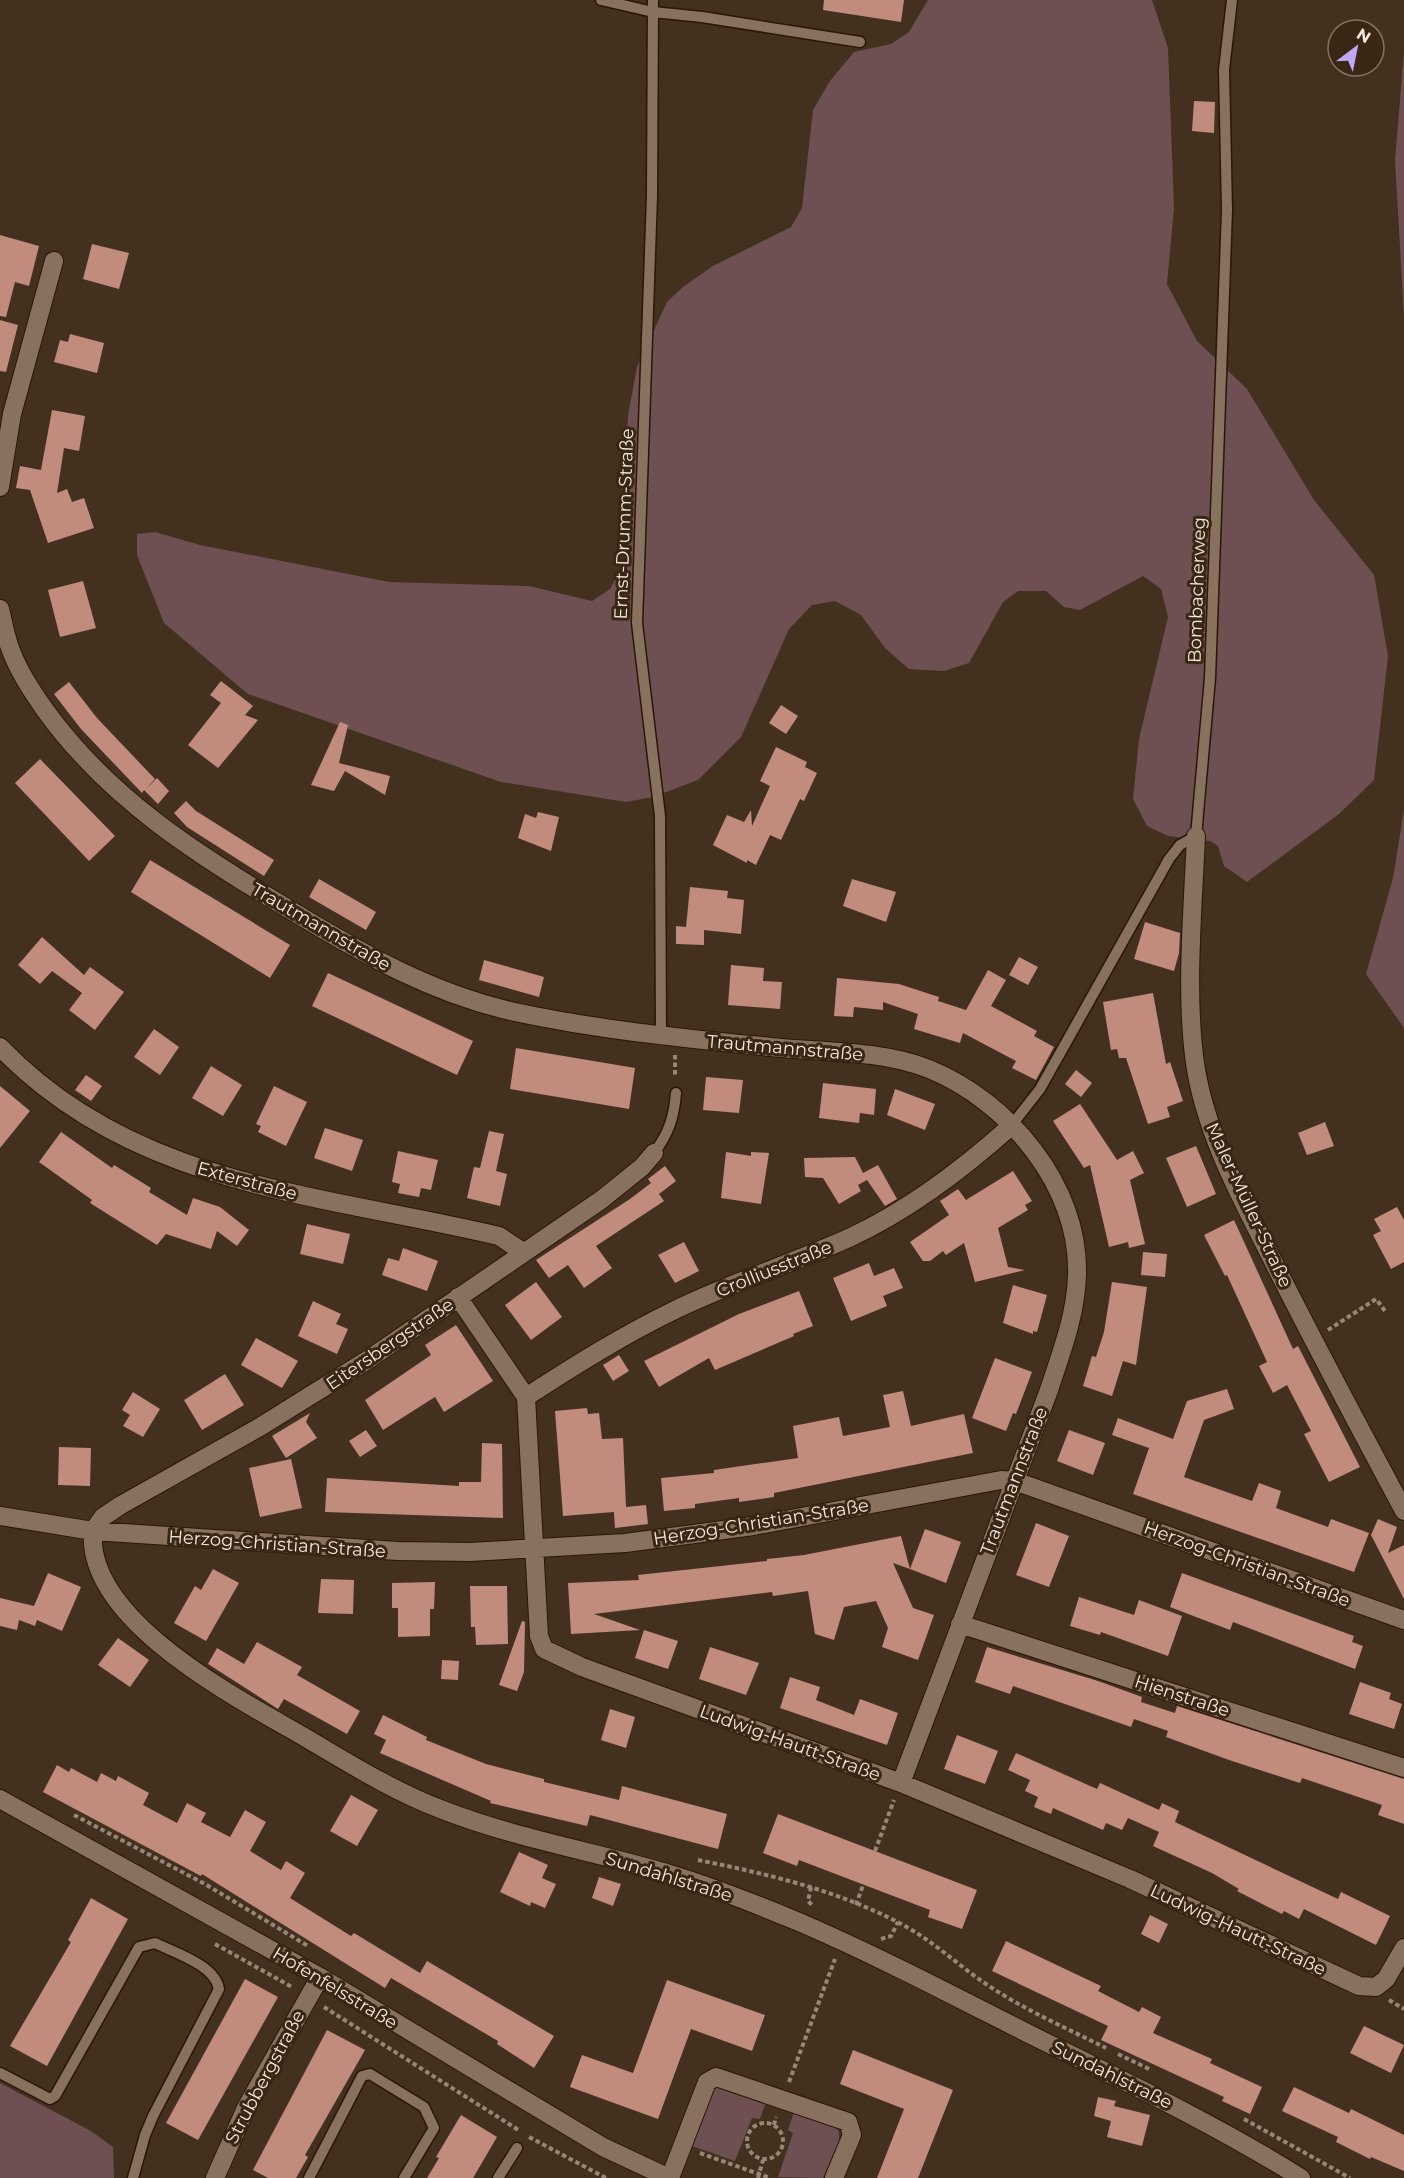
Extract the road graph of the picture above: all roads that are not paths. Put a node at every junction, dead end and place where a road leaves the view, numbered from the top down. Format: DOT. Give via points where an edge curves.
graph roads {
  1 [pos="601,0"];
  2 [pos="653,0"];
  3 [pos="1232,0"];
  4 [pos="653,12"];
  5 [pos="860,42"];
  6 [pos="54,261"];
  7 [pos="0,487"];
  8 [pos="0,609"];
  9 [pos="1196,836"];
  10 [pos="668,1037"];
  11 [pos="0,1047"];
  12 [pos="676,1093"];
  13 [pos="1011,1126"];
  14 [pos="654,1153"];
  15 [pos="523,1252"];
  16 [pos="459,1297"];
  17 [pos="526,1397"];
  18 [pos="1015,1481"];
  19 [pos="1404,1511"];
  20 [pos="0,1516"];
  21 [pos="93,1531"];
  22 [pos="535,1549"];
  23 [pos="1404,1620"];
  24 [pos="960,1624"];
  25 [pos="1404,1768"];
  26 [pos="898,1789"];
  27 [pos="0,1799"];
  28 [pos="1404,1948"];
  29 [pos="320,1977"];
  30 [pos="0,2073"];
  31 [pos="517,2148"];
  32 [pos="133,2178"];
  33 [pos="214,2178"];
  34 [pos="309,2178"];
  35 [pos="404,2178"];
  36 [pos="498,2178"];
  37 [pos="670,2178"];
  38 [pos="834,2178"];
  39 [pos="1301,2178"];
  1 -- 4 [label="lane"];
  2 -- 4 [label="lane, Ernst-Drumm-Straße"];
  3 -- 9 [label="lane, Bombacherweg" via="1224,70 1227,210 1210,678"];
  4 -- 5 [label="lane"];
  4 -- 10 [label="lane, Ernst-Drumm-Straße" via="652,196 637,623 660,816"];
  6 -- 7 [label="street" via="12,414"];
  8 -- 10 [label="street, Trautmannstraße" via="10,646 29,687 93,768 134,807 242,882 359,951 460,998 599,1028"];
  9 -- 13 [label="lane" via="1180,845 1169,859 1040,1089"];
  9 -- 19 [label="street, Maler-Müller-Straße" via="1192,1028 1204,1104 1245,1206"];
  10 -- 13 [label="street, Trautmannstraße" via="904,1062 928,1068 986,1102"];
  11 -- 15 [label="street, Exterstraße" via="78,1111 163,1156 274,1191 498,1236"];
  12 -- 14 [label="lane, Eitersbergstraße" via="669,1133"];
  13 -- 17 [label="street, Crolliusstraße" via="934,1189 885,1220 677,1309"];
  13 -- 18 [label="street, Trautmannstraße" via="1043,1163 1063,1199 1076,1251 1077,1274 1065,1343"];
  14 -- 15 [label="street, Eitersbergstraße" via="601,1200"];
  15 -- 16 [label="street, Eitersbergstraße"];
  16 -- 17 [label="street"];
  16 -- 21 [label="street, Eitersbergstraße" via="311,1397 121,1505 103,1517"];
  17 -- 22 [label="street, Ludwig-Hautt-Straße"];
  18 -- 22 [label="street, Herzog-Christian-Straße" via="985,1481 753,1526 625,1543"];
  18 -- 23 [label="street, Herzog-Christian-Straße"];
  18 -- 24 [label="street, Trautmannstraße"];
  20 -- 21 [label="street"];
  21 -- 22 [label="street, Herzog-Christian-Straße" via="398,1551"];
  21 -- 39 [label="street, Sundahlstraße" via="92,1548 107,1586 177,1659 362,1771 441,1810 733,1895 841,1942 1193,2115"];
  22 -- 26 [label="street, Ludwig-Hautt-Straße" via="539,1636 544,1649"];
  24 -- 25 [label="street, Hienstraße"];
  24 -- 26 [label="street, Trautmannstraße"];
  26 -- 28 [label="street, Ludwig-Hautt-Straße" via="1130,1879 1359,1986 1376,1987 1386,1979"];
  27 -- 29 [label="street, Hofenfelsstraße"];
  29 -- 33 [label="street, Strubbergstraße" via="246,2108"];
  29 -- 37 [label="street, Hofenfelsstraße" via="603,2147"];
  30 -- 32 [label="lane" via="39,2095 50,2099 55,2096 139,1947 155,1943 210,1972 219,1989 153,2116"];
  31 -- 36 [label="lane"];
  34 -- 35 [label="lane" via="362,2076 370,2074 424,2107 434,2128"];
  37 -- 38 [label="street" via="710,2078 722,2078 848,2122 852,2135"];
}
